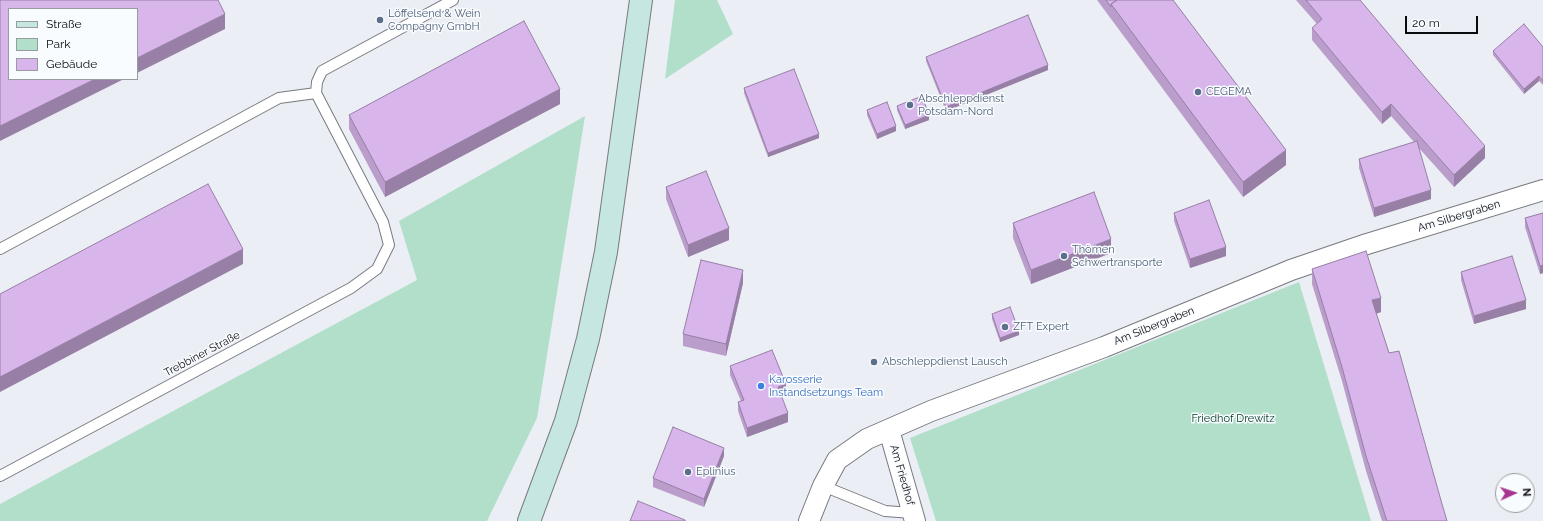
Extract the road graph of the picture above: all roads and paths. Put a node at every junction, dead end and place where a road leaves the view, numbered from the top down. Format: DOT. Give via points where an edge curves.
graph roads {
  1 [pos="453,0"];
  2 [pos="641,0"];
  3 [pos="316,93"];
  4 [pos="1543,190"];
  5 [pos="0,249"];
  6 [pos="889,430"];
  7 [pos="0,476"];
  8 [pos="823,486"];
  9 [pos="914,517"];
  10 [pos="529,521"];
  11 [pos="809,521"];
  1 -- 3 [label="lane" via="322,71"];
  2 -- 10 [label="main road" via="606,252 588,339 566,421"];
  3 -- 5 [label="lane" via="279,98"];
  3 -- 7 [label="lane, Trebbiner Straße" via="383,222 389,245 377,269 351,288"];
  4 -- 6 [label="street, Am Silbergraben" via="1366,244 1291,270 1104,347 931,411"];
  6 -- 8 [label="street, Am Silbergraben" via="867,439 838,460"];
  6 -- 9 [label="street, Am Friedhof"];
  8 -- 9 [label="lane" via="885,511"];
  8 -- 11 [label="street, Am Silbergraben"];
}
